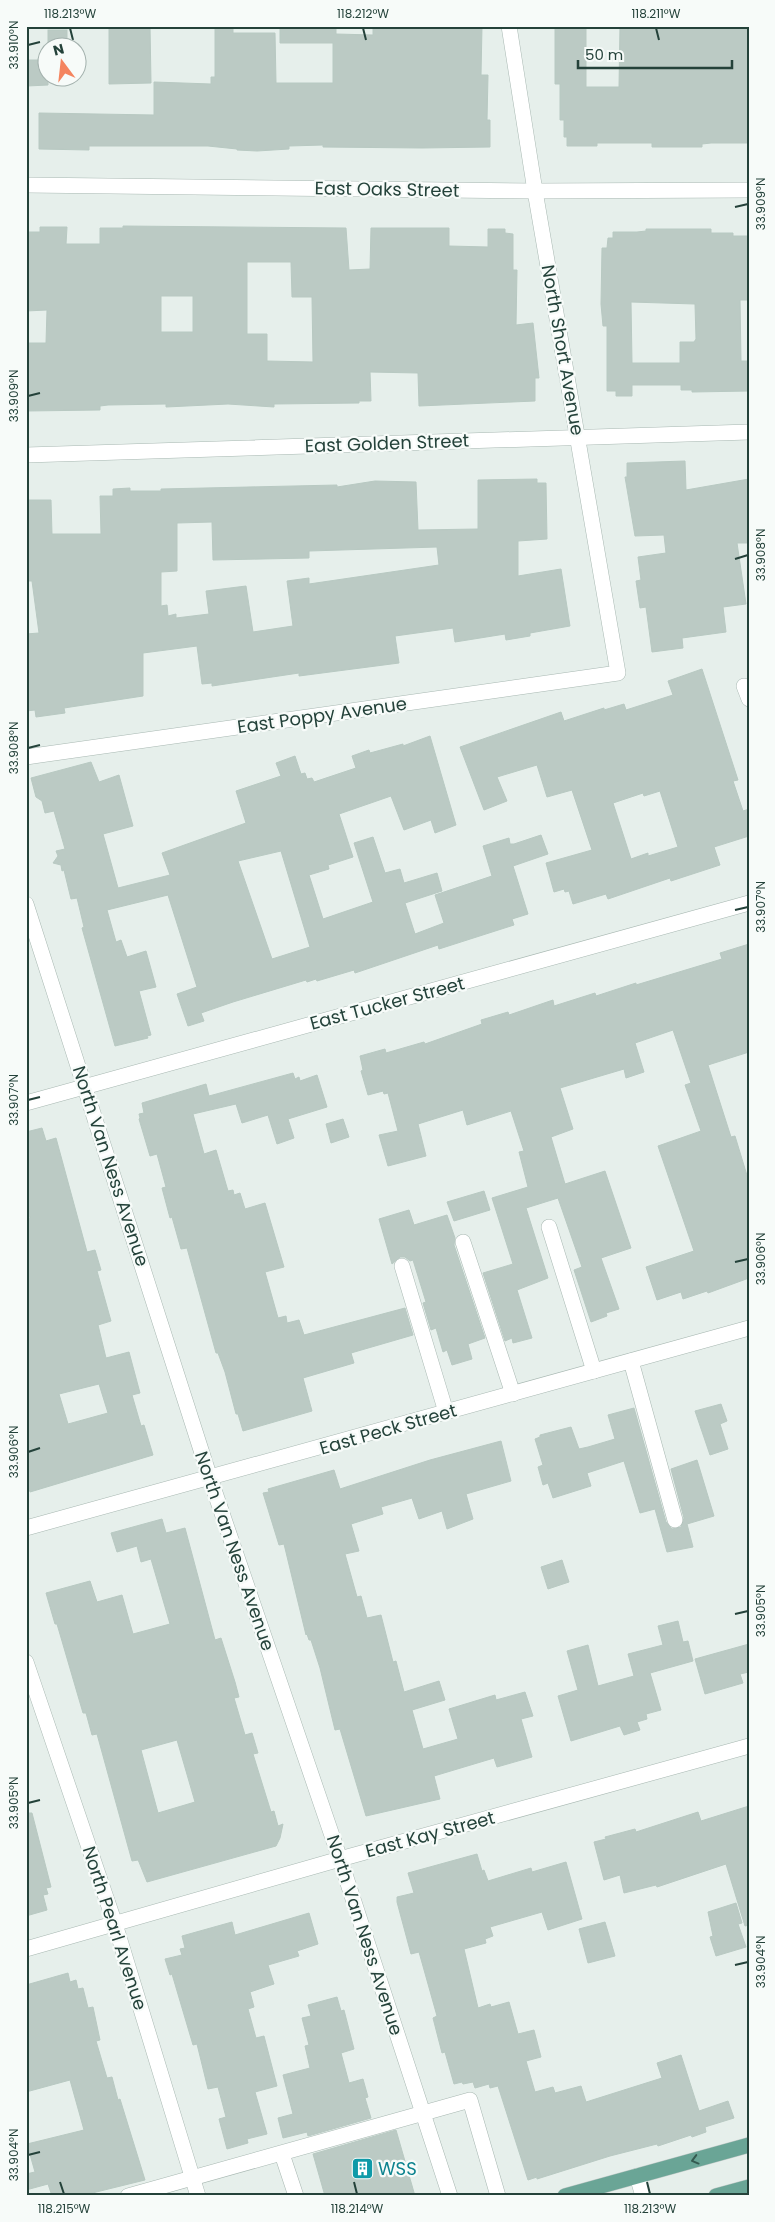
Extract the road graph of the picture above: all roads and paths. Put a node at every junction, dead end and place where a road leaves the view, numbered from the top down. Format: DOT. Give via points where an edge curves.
graph roads {
  1 [pos="509,26"];
  2 [pos="26,185"];
  3 [pos="749,190"];
  4 [pos="535,191"];
  5 [pos="749,432"];
  6 [pos="579,437"];
  7 [pos="26,455"];
  8 [pos="618,673"];
  9 [pos="26,757"];
  10 [pos="749,903"];
  11 [pos="26,904"];
  12 [pos="85,1086"];
  13 [pos="26,1103"];
  14 [pos="549,1227"];
  15 [pos="463,1242"];
  16 [pos="402,1266"];
  17 [pos="749,1328"];
  18 [pos="631,1361"];
  19 [pos="594,1371"];
  20 [pos="512,1394"];
  21 [pos="446,1412"];
  22 [pos="210,1478"];
  23 [pos="675,1520"];
  24 [pos="26,1528"];
  25 [pos="26,1662"];
  26 [pos="749,1746"];
  27 [pos="340,1859"];
  28 [pos="115,1924"];
  29 [pos="26,1949"];
  30 [pos="423,2113"];
  31 [pos="749,2145"];
  32 [pos="282,2154"];
  33 [pos="637,2176"];
  34 [pos="192,2177"];
  35 [pos="749,2187"];
  36 [pos="128,2196"];
  37 [pos="158,2196"];
  38 [pos="169,2196"];
  39 [pos="198,2196"];
  40 [pos="296,2196"];
  41 [pos="450,2196"];
  42 [pos="498,2196"];
  43 [pos="565,2196"];
  44 [pos="643,2196"];
  45 [pos="716,2196"];
  1 -- 4 [label="street, North Short Avenue"];
  2 -- 4 [label="street, East Oaks Street"];
  3 -- 4 [label="street, East Oaks Street"];
  4 -- 6 [label="street, North Short Avenue"];
  5 -- 6 [label="street, East Golden Street"];
  6 -- 7 [label="street, East Golden Street"];
  6 -- 8 [label="street, North Short Avenue"];
  8 -- 9 [label="street, East Poppy Avenue"];
  10 -- 12 [label="street, East Tucker Street"];
  11 -- 12 [label="street, North Van Ness Avenue"];
  12 -- 13 [label="street, East Tucker Street"];
  12 -- 22 [label="street, North Van Ness Avenue"];
  14 -- 19 [label="street"];
  15 -- 20 [label="street"];
  16 -- 21 [label="street"];
  17 -- 18 [label="street, East Peck Street"];
  18 -- 19 [label="street, East Peck Street"];
  18 -- 23 [label="street"];
  19 -- 20 [label="street, East Peck Street"];
  20 -- 21 [label="street, East Peck Street"];
  21 -- 22 [label="street, East Peck Street"];
  22 -- 24 [label="street, East Peck Street"];
  22 -- 27 [label="street, North Van Ness Avenue"];
  25 -- 28 [label="street, North Pearl Avenue"];
  26 -- 27 [label="street, East Kay Street"];
  27 -- 28 [label="street, East Kay Street"];
  27 -- 30 [label="street, North Van Ness Avenue"];
  28 -- 29 [label="street, East Kay Street"];
  28 -- 34 [label="street, North Pearl Avenue"];
  30 -- 32 [label="street"];
  30 -- 41 [label="street, North Van Ness Avenue"];
  30 -- 42 [label="street" via="470,2100"];
  31 -- 33 [label="main road, one-way"];
  32 -- 34 [label="street"];
  32 -- 40 [label="street"];
  33 -- 43 [label="main road"];
  33 -- 44 [label="street"];
  34 -- 36 [label="street"];
  34 -- 39 [label="street, North Pearl Avenue"];
  35 -- 45 [label="main road"];
  37 -- 38 [label="street" via="168,2192"];
}
